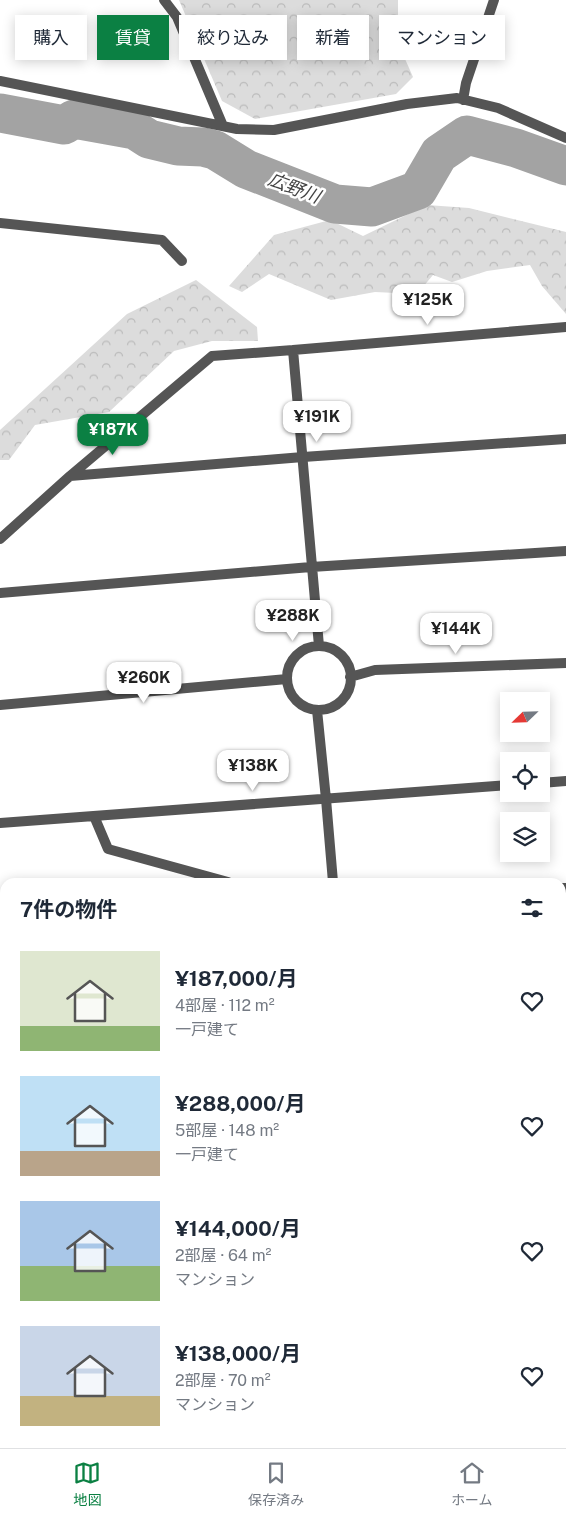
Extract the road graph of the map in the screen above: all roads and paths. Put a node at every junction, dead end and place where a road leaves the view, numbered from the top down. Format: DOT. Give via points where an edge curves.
graph roads {
  1 [pos="164,0"];
  2 [pos="494,0"];
  3 [pos="0,81"];
  4 [pos="463,100"];
  5 [pos="223,126"];
  6 [pos="566,138"];
  7 [pos="0,223"];
  8 [pos="182,261"];
  9 [pos="566,327"];
  10 [pos="293,350"];
  11 [pos="566,439"];
  12 [pos="303,457"];
  13 [pos="70,476"];
  14 [pos="0,539"];
  15 [pos="566,551"];
  16 [pos="311,567"];
  17 [pos="0,593"];
  18 [pos="318,646"];
  19 [pos="566,664"];
  20 [pos="350,677"];
  21 [pos="287,679"];
  22 [pos="0,704"];
  23 [pos="317,710"];
  24 [pos="566,781"];
  25 [pos="550,782"];
  26 [pos="500,786"];
  27 [pos="326,799"];
  28 [pos="94,816"];
  29 [pos="0,823"];
  30 [pos="213,878"];
  31 [pos="332,878"];
  1 -- 5 [label="street" via="177,17"];
  2 -- 4 [label="street"];
  3 -- 5 [label="street"];
  4 -- 5 [label="street" via="407,104 274,130"];
  4 -- 6 [label="street" via="498,108"];
  7 -- 8 [label="street" via="162,240"];
  9 -- 10 [label="street"];
  10 -- 12 [label="street"];
  10 -- 13 [label="street" via="212,356"];
  11 -- 12 [label="street"];
  12 -- 13 [label="street"];
  12 -- 16 [label="street"];
  13 -- 14 [label="street"];
  15 -- 16 [label="street"];
  16 -- 17 [label="street"];
  16 -- 18 [label="street"];
  18 -- 20 [label="street" via="328,647 344,658"];
  18 -- 21 [label="street" via="300,652 292,660"];
  19 -- 20 [label="street" via="375,670"];
  20 -- 23 [label="street" via="349,687 337,704"];
  21 -- 22 [label="street"];
  21 -- 23 [label="street" via="292,697 299,704"];
  23 -- 27 [label="street"];
  24 -- 25 [label="street"];
  26 -- 27 [label="street"];
  27 -- 28 [label="street"];
  27 -- 31 [label="street"];
  28 -- 29 [label="street"];
  28 -- 30 [label="street" via="108,849"];
}
